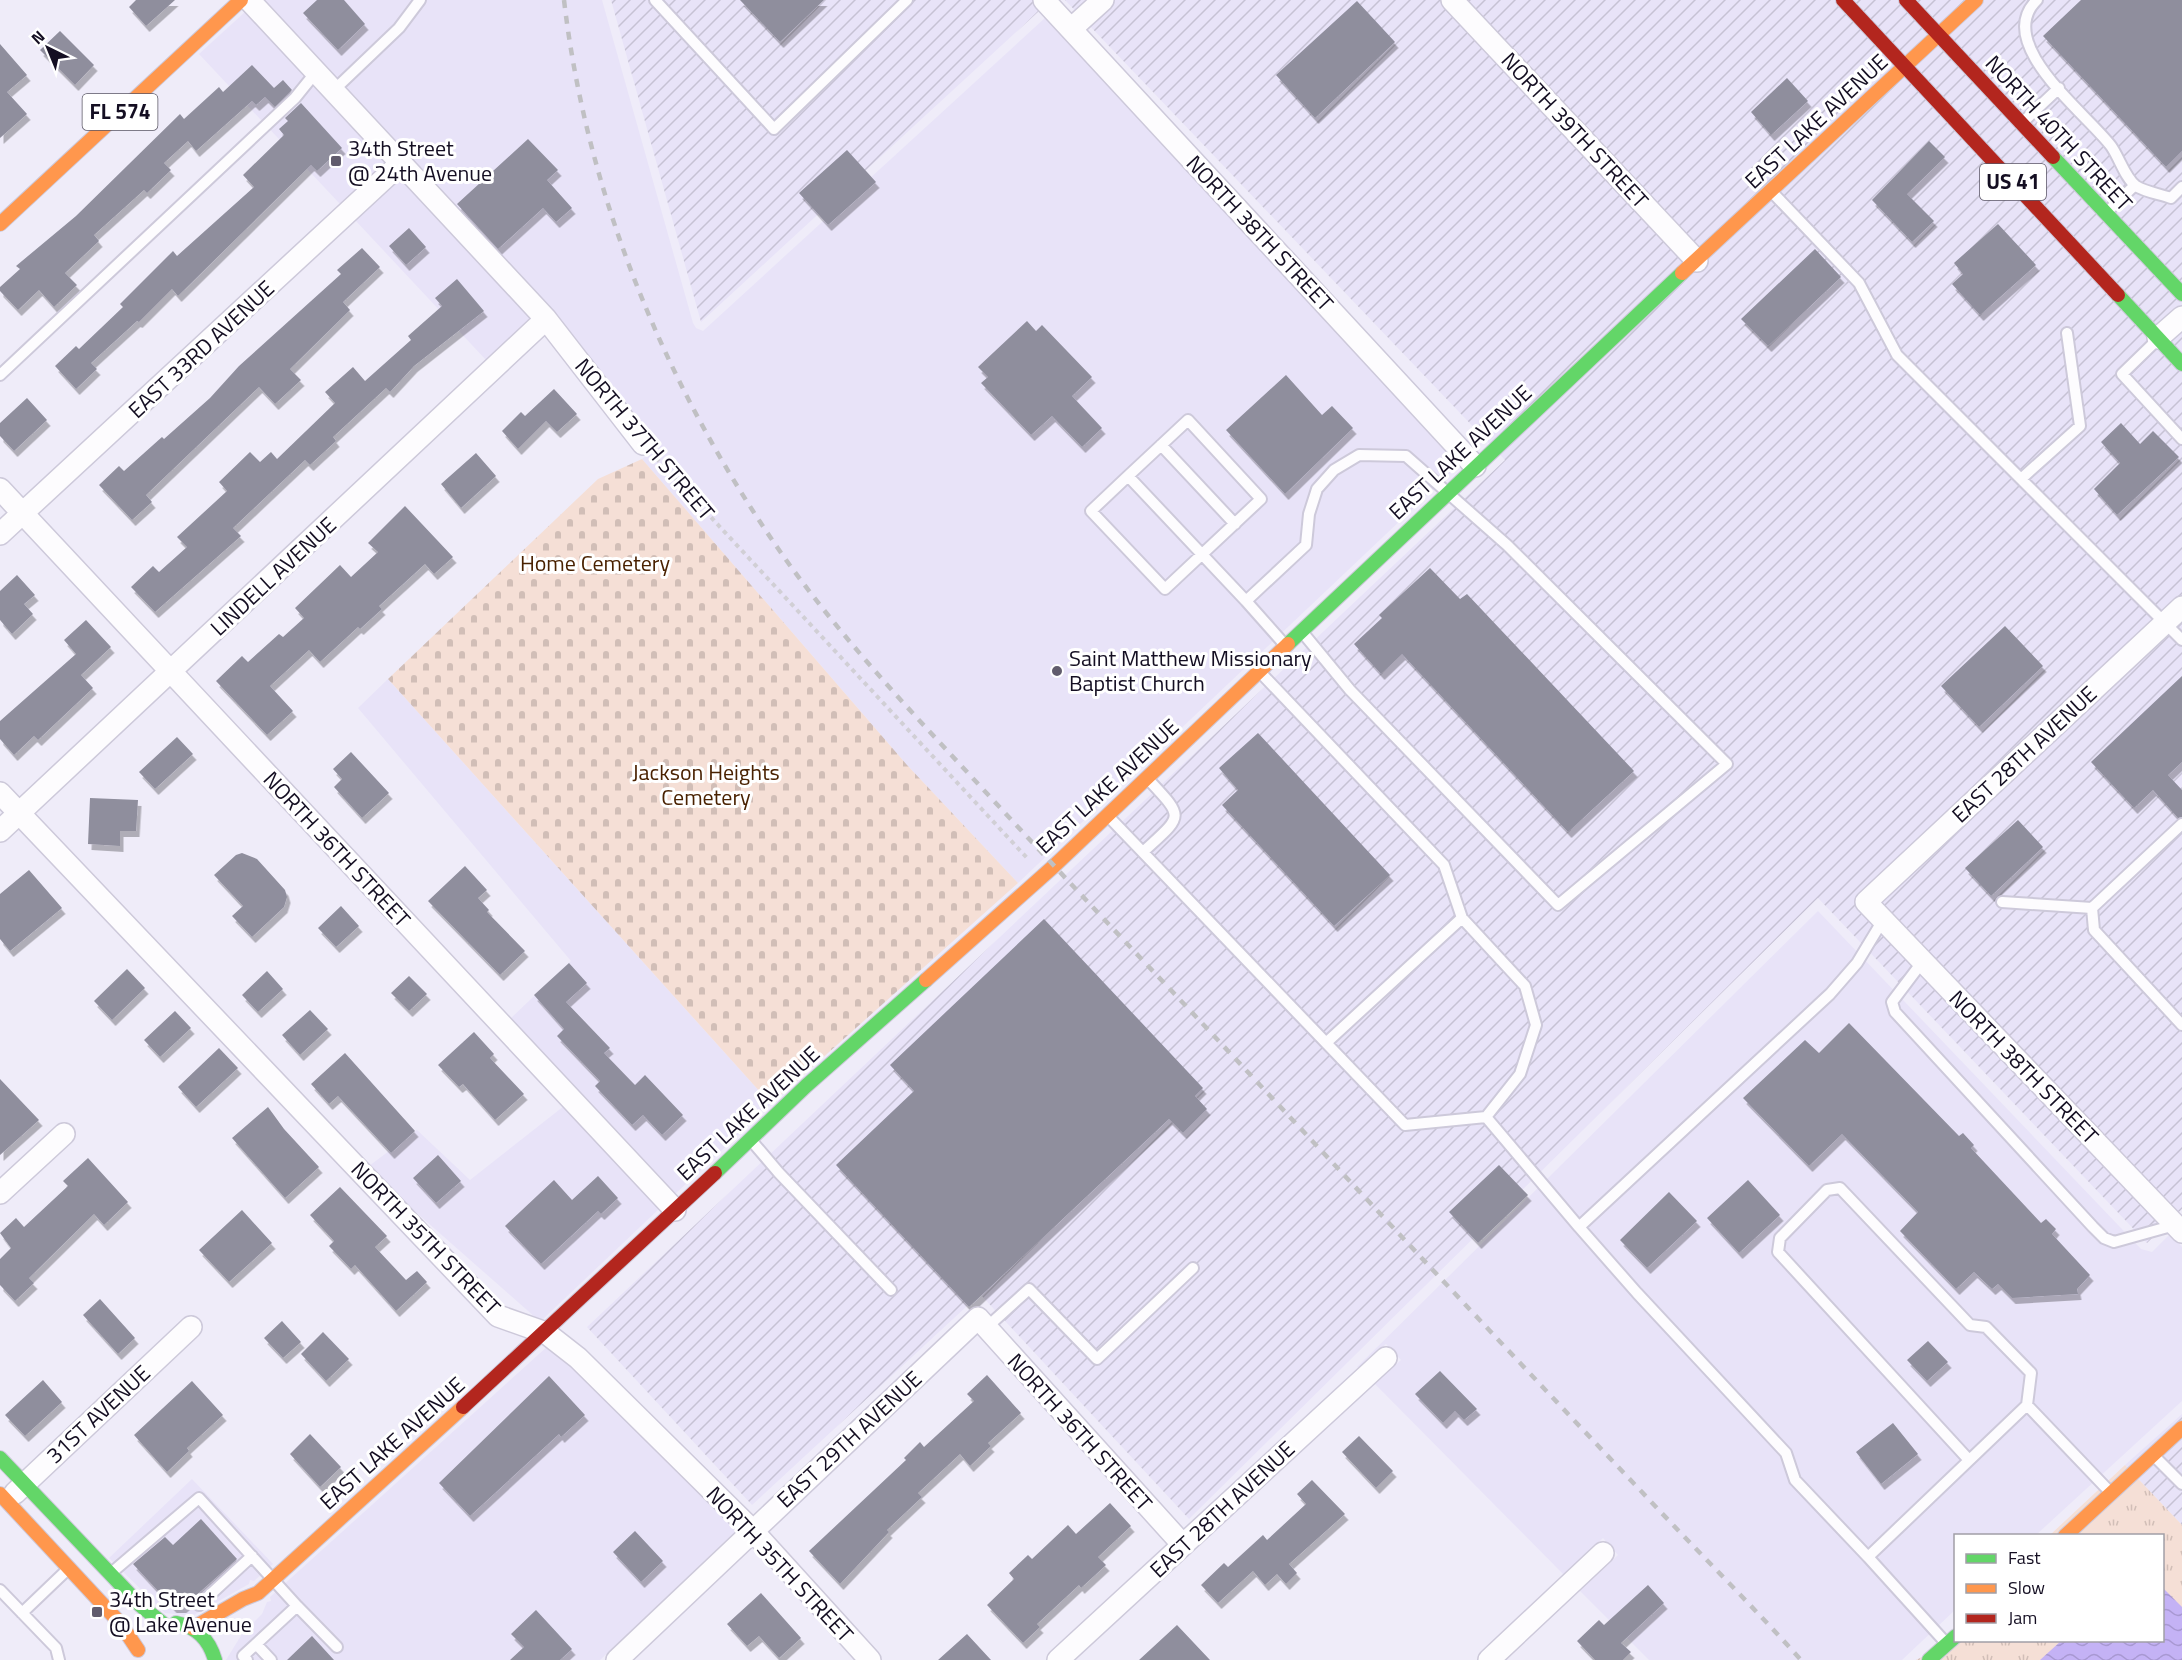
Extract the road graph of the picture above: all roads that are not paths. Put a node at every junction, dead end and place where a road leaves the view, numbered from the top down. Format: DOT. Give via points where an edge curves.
graph roads {
  1 [pos="241,0"];
  2 [pos="249,0"];
  3 [pos="420,0"];
  4 [pos="655,0"];
  5 [pos="907,0"];
  6 [pos="1044,0"];
  7 [pos="1103,0"];
  8 [pos="1452,0"];
  9 [pos="1843,0"];
  10 [pos="1906,0"];
  11 [pos="1976,0"];
  12 [pos="2030,2"];
  13 [pos="1071,29"];
  14 [pos="1939,35"];
  15 [pos="1905,65"];
  16 [pos="316,72"];
  17 [pos="2059,88"];
  18 [pos="333,91"];
  19 [pos="2022,123"];
  20 [pos="400,163"];
  21 [pos="2134,185"];
  22 [pos="2182,187"];
  23 [pos="1771,191"];
  24 [pos="2106,213"];
  25 [pos="0,224"];
  26 [pos="1697,261"];
  27 [pos="2182,294"];
  28 [pos="2182,317"];
  29 [pos="546,319"];
  30 [pos="2067,333"];
  31 [pos="2158,338"];
  32 [pos="2182,364"];
  33 [pos="0,375"];
  34 [pos="2182,440"];
  35 [pos="643,444"];
  36 [pos="1161,445"];
  37 [pos="1475,466"];
  38 [pos="1128,476"];
  39 [pos="2021,479"];
  40 [pos="0,489"];
  41 [pos="1447,492"];
  42 [pos="23,514"];
  43 [pos="1235,524"];
  44 [pos="0,534"];
  45 [pos="1202,555"];
  46 [pos="1246,601"];
  47 [pos="2182,607"];
  48 [pos="2166,622"];
  49 [pos="1301,630"];
  50 [pos="2182,640"];
  51 [pos="1285,645"];
  52 [pos="1259,670"];
  53 [pos="171,671"];
  54 [pos="1146,778"];
  55 [pos="0,793"];
  56 [pos="19,813"];
  57 [pos="1107,815"];
  58 [pos="2182,824"];
  59 [pos="0,831"];
  60 [pos="1143,852"];
  61 [pos="1866,902"];
  62 [pos="2002,902"];
  63 [pos="2092,908"];
  64 [pos="1462,918"];
  65 [pos="1883,920"];
  66 [pos="1923,962"];
  67 [pos="2182,1025"];
  68 [pos="1327,1042"];
  69 [pos="1486,1117"];
  70 [pos="64,1134"];
  71 [pos="750,1139"];
  72 [pos="0,1193"];
  73 [pos="675,1209"];
  74 [pos="1579,1227"];
  75 [pos="2180,1229"];
  76 [pos="1193,1268"];
  77 [pos="891,1290"];
  78 [pos="982,1323"];
  79 [pos="191,1327"];
  80 [pos="546,1333"];
  81 [pos="1386,1358"];
  82 [pos="2027,1405"];
  83 [pos="2182,1428"];
  84 [pos="2153,1455"];
  85 [pos="0,1458"];
  86 [pos="1969,1460"];
  87 [pos="25,1482"];
  88 [pos="2182,1484"];
  89 [pos="2112,1493"];
  90 [pos="3,1498"];
  91 [pos="752,1530"];
  92 [pos="2067,1534"];
  93 [pos="1183,1545"];
  94 [pos="1604,1553"];
  95 [pos="252,1556"];
  96 [pos="1868,1557"];
  97 [pos="68,1569"];
  98 [pos="110,1574"];
  99 [pos="273,1579"];
  100 [pos="0,1590"];
  101 [pos="258,1593"];
  102 [pos="199,1605"];
  103 [pos="297,1606"];
  104 [pos="22,1613"];
  105 [pos="248,1613"];
  106 [pos="166,1626"];
  107 [pos="194,1628"];
  108 [pos="1951,1640"];
  109 [pos="223,1641"];
  110 [pos="256,1644"];
  111 [pos="337,1647"];
  112 [pos="137,1655"];
  113 [pos="215,1659"];
  114 [pos="59,1660"];
  115 [pos="247,1660"];
  116 [pos="272,1660"];
  117 [pos="617,1660"];
  118 [pos="870,1660"];
  119 [pos="1058,1660"];
  120 [pos="1489,1660"];
  121 [pos="1929,1660"];
  1 -- 25 [label="street, FL 574"];
  2 -- 16 [label="street, NORTH 37TH STREET"];
  3 -- 18 [label="lane" via="399,28"];
  4 -- 5 [label="lane" via="774,129"];
  6 -- 13 [label="street, NORTH 38TH STREET"];
  7 -- 13 [label="street"];
  8 -- 26 [label="street, NORTH 39TH STREET"];
  9 -- 15 [label="street, US 41"];
  10 -- 14 [label="street, NORTH 40TH STREET / US 41"];
  11 -- 14 [label="street, EAST LAKE AVENUE"];
  12 -- 17 [label="lane" via="2024,27 2036,63"];
  13 -- 37 [label="street, NORTH 38TH STREET"];
  14 -- 15 [label="street, EAST LAKE AVENUE"];
  14 -- 19 [label="street, NORTH 40TH STREET / US 41"];
  15 -- 23 [label="street, EAST LAKE AVENUE"];
  15 -- 31 [label="street, US 41"];
  16 -- 18 [label="street, NORTH 37TH STREET"];
  16 -- 33 [label="lane" via="294,98"];
  17 -- 19 [label="lane"];
  17 -- 21 [label="lane" via="2112,147"];
  18 -- 20 [label="street, NORTH 37TH STREET"];
  19 -- 24 [label="street, NORTH 40TH STREET / US 41"];
  20 -- 29 [label="street, NORTH 37TH STREET"];
  20 -- 42 [label="street, EAST 33RD AVENUE"];
  21 -- 22 [label="lane" via="2171,198"];
  21 -- 24 [label="lane"];
  23 -- 26 [label="street, EAST LAKE AVENUE"];
  23 -- 39 [label="lane" via="1859,283 1897,355"];
  24 -- 27 [label="street, NORTH 40TH STREET / US 41"];
  26 -- 37 [label="street, EAST LAKE AVENUE"];
  28 -- 31 [label="street"];
  29 -- 35 [label="street, NORTH 37TH STREET"];
  29 -- 53 [label="street, LINDELL AVENUE"];
  30 -- 39 [label="lane" via="2080,426"];
  31 -- 32 [label="street, US 41"];
  31 -- 34 [label="lane" via="2122,374"];
  36 -- 38 [label="lane"];
  36 -- 43 [label="lane"];
  36 -- 43 [label="lane" via="1188,420 1261,499"];
  37 -- 41 [label="street, EAST LAKE AVENUE"];
  38 -- 45 [label="lane"];
  38 -- 45 [label="lane" via="1092,511 1165,589"];
  39 -- 48 [label="lane"];
  40 -- 42 [label="street, NORTH 36TH STREET"];
  41 -- 46 [label="lane" via="1406,456 1359,455 1334,470 1317,489 1309,514 1306,545"];
  41 -- 49 [label="street, EAST LAKE AVENUE"];
  41 -- 49 [label="lane" via="1507,545 1727,764 1558,905 1350,690"];
  42 -- 44 [label="street, EAST 33RD AVENUE"];
  42 -- 53 [label="street, NORTH 36TH STREET"];
  43 -- 45 [label="lane"];
  45 -- 46 [label="lane"];
  46 -- 51 [label="lane"];
  47 -- 48 [label="street, EAST 28TH AVENUE"];
  48 -- 50 [label="lane"];
  48 -- 61 [label="street, EAST 28TH AVENUE"];
  49 -- 51 [label="street, EAST LAKE AVENUE"];
  51 -- 52 [label="street, EAST LAKE AVENUE"];
  52 -- 54 [label="street, EAST LAKE AVENUE"];
  52 -- 64 [label="lane" via="1444,865"];
  53 -- 56 [label="street, LINDELL AVENUE"];
  53 -- 73 [label="street, NORTH 36TH STREET"];
  54 -- 57 [label="street, EAST LAKE AVENUE"];
  54 -- 60 [label="lane" via="1177,815 1174,823"];
  55 -- 56 [label="street, NORTH 35TH STREET"];
  56 -- 59 [label="street, LINDELL AVENUE"];
  56 -- 80 [label="street, NORTH 35TH STREET" via="498,1316"];
  57 -- 60 [label="lane"];
  57 -- 71 [label="street, EAST LAKE AVENUE"];
  58 -- 63 [label="lane"];
  60 -- 68 [label="lane"];
  61 -- 65 [label="street, NORTH 38TH STREET"];
  62 -- 63 [label="lane"];
  63 -- 67 [label="lane" via="2094,930"];
  64 -- 68 [label="lane"];
  64 -- 69 [label="lane" via="1525,986 1536,1025 1520,1074"];
  65 -- 66 [label="street, NORTH 38TH STREET"];
  65 -- 74 [label="lane" via="1857,963 1830,994"];
  66 -- 75 [label="street, NORTH 38TH STREET"];
  66 -- 75 [label="lane" via="1897,993 1892,1002 1895,1012 2104,1238 2114,1242"];
  68 -- 69 [label="lane" via="1405,1125"];
  69 -- 74 [label="lane"];
  70 -- 72 [label="street"];
  71 -- 73 [label="street, EAST LAKE AVENUE"];
  71 -- 77 [label="lane"];
  73 -- 80 [label="street, EAST LAKE AVENUE"];
  74 -- 96 [label="lane" via="1786,1453 1795,1480"];
  76 -- 78 [label="lane" via="1097,1359 1029,1289"];
  78 -- 91 [label="street, EAST 29TH AVENUE"];
  78 -- 93 [label="street, NORTH 36TH STREET"];
  79 -- 87 [label="street, 31ST AVENUE"];
  80 -- 91 [label="street, NORTH 35TH STREET" via="578,1358"];
  80 -- 99 [label="street, EAST LAKE AVENUE"];
  81 -- 93 [label="street, EAST 28TH AVENUE"];
  82 -- 86 [label="lane"];
  82 -- 86 [label="lane" via="2031,1373 1986,1327 1970,1325 1840,1188 1827,1190 1780,1238 1778,1252"];
  82 -- 89 [label="lane"];
  83 -- 84 [label="street"];
  84 -- 88 [label="lane"];
  84 -- 89 [label="street"];
  85 -- 87 [label="street"];
  86 -- 96 [label="lane"];
  87 -- 90 [label="street, 31ST AVENUE"];
  87 -- 98 [label="street"];
  89 -- 92 [label="street"];
  90 -- 97 [label="street"];
  91 -- 117 [label="street, EAST 29TH AVENUE"];
  91 -- 118 [label="street, NORTH 35TH STREET"];
  93 -- 119 [label="street, EAST 28TH AVENUE"];
  94 -- 120 [label="street"];
  95 -- 98 [label="lane" via="199,1497"];
  95 -- 99 [label="lane"];
  95 -- 102 [label="lane"];
  96 -- 108 [label="lane"];
  97 -- 104 [label="lane"];
  97 -- 112 [label="street" via="132,1638"];
  98 -- 106 [label="street"];
  99 -- 101 [label="street, EAST LAKE AVENUE"];
  99 -- 103 [label="lane"];
  100 -- 104 [label="lane"];
  101 -- 105 [label="street, EAST LAKE AVENUE"];
  101 -- 107 [label="street, EAST LAKE AVENUE" via="245,1596 222,1614"];
  103 -- 110 [label="lane"];
  103 -- 111 [label="lane"];
  104 -- 114 [label="lane" via="56,1648"];
  106 -- 107 [label="street" via="177,1623"];
  106 -- 112 [label="street" via="150,1634"];
  107 -- 113 [label="street" via="207,1641"];
  108 -- 121 [label="street"];
  109 -- 113 [label="street"];
  110 -- 115 [label="lane" via="243,1656"];
  110 -- 116 [label="lane"];
}
